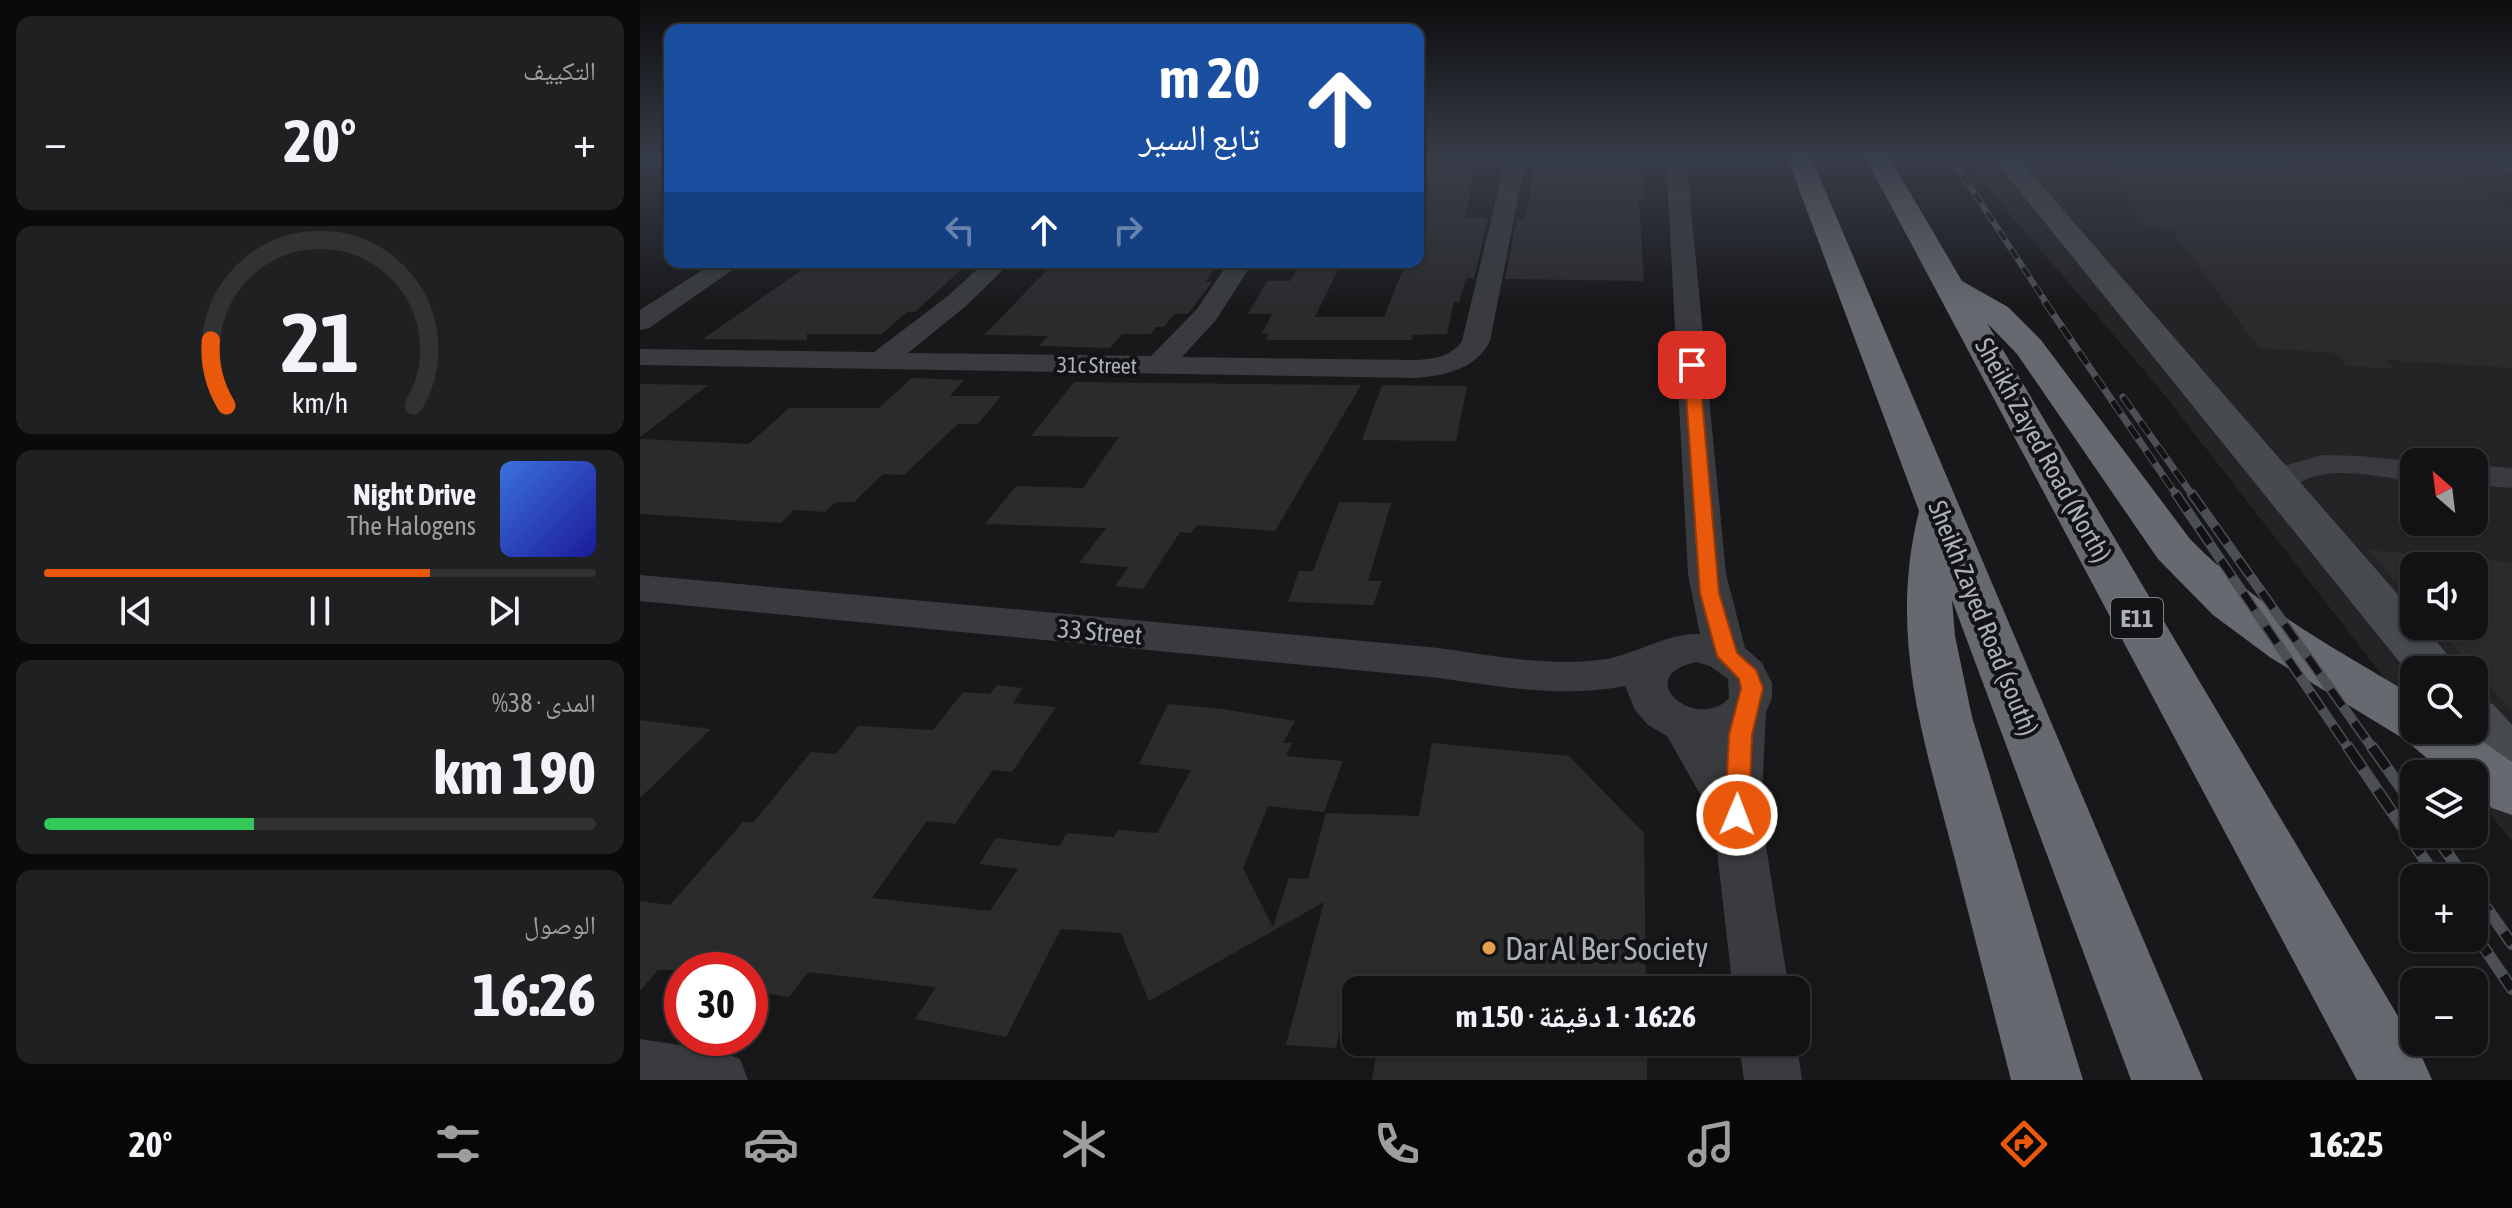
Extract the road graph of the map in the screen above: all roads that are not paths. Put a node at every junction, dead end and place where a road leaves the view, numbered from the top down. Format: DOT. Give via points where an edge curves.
graph roads {
  1 [pos="1505,207"];
  2 [pos="1680,207"];
  3 [pos="1819,207"];
  4 [pos="1906,207"];
  5 [pos="2046,207"];
  6 [pos="723,268"];
  7 [pos="993,268"];
  8 [pos="1237,268"];
  9 [pos="1950,284"];
  10 [pos="640,322"];
  11 [pos="640,357"];
  12 [pos="707,360"];
  13 [pos="891,363"];
  14 [pos="640,364"];
  15 [pos="1168,366"];
  16 [pos="2231,427"];
  17 [pos="2343,465"];
  18 [pos="2400,470"];
  19 [pos="2488,476"];
  20 [pos="2512,478"];
  21 [pos="2278,485"];
  22 [pos="1940,511"];
  23 [pos="1707,574"];
  24 [pos="640,588"];
  25 [pos="1727,656"];
  26 [pos="2422,656"];
  27 [pos="1660,658"];
  28 [pos="1560,679"];
  29 [pos="1744,711"];
  30 [pos="2400,714"];
  31 [pos="1675,721"];
  32 [pos="2488,735"];
  33 [pos="2445,744"];
  34 [pos="2512,763"];
  35 [pos="2512,792"];
  36 [pos="1737,815"];
  37 [pos="1759,976"];
  38 [pos="1770,1056"];
  39 [pos="640,1068"];
  40 [pos="719,1080"];
  41 [pos="1773,1080"];
  42 [pos="2047,1080"];
  43 [pos="2167,1080"];
  44 [pos="2396,1080"];
  1 -- 15 [label="street, 31c Street" via="1474,348 1458,360 1416,369"];
  2 -- 23 [label="street"];
  3 -- 22 [label="highway, Sheikh Zayed Road (south)"];
  4 -- 9 [label="highway, Sheikh Zayed Road (North) / E11"];
  5 -- 16 [label="street"];
  6 -- 10 [label="street"];
  7 -- 13 [label="street"];
  8 -- 15 [label="street" via="1201,329"];
  9 -- 30 [label="highway" via="1997,314 2022,338 2194,572 2282,644"];
  9 -- 44 [label="highway, Sheikh Zayed Road (North) / E11"];
  11 -- 12 [label="street, 31c Street"];
  12 -- 13 [label="street, 31c Street"];
  12 -- 14 [label="street, 31c Street"];
  13 -- 15 [label="street, 31c Street"];
  16 -- 17 [label="street" via="2280,450"];
  16 -- 21 [label="street"];
  17 -- 18 [label="street"];
  17 -- 21 [label="street" via="2302,468"];
  19 -- 20 [label="street"];
  21 -- 26 [label="street"];
  22 -- 42 [label="highway" via="1926,602 1935,679"];
  22 -- 43 [label="highway, Sheikh Zayed Road (south)"];
  23 -- 25 [label="street"];
  23 -- 27 [label="street" via="1693,614"];
  24 -- 28 [label="street, 33 Street" via="1439,663"];
  25 -- 27 [label="street" via="1696,648"];
  25 -- 29 [label="street" via="1748,676 1751,700"];
  27 -- 28 [label="street, 33 Street" via="1599,677"];
  27 -- 31 [label="street" via="1646,672 1646,697"];
  28 -- 31 [label="street, 33 Street"];
  29 -- 31 [label="street" via="1718,726"];
  29 -- 36 [label="street"];
  31 -- 36 [label="street" via="1711,767"];
  32 -- 34 [label="street"];
  33 -- 35 [label="highway"];
  36 -- 37 [label="street"];
  38 -- 41 [label="street"];
  39 -- 40 [label="street"];
}
